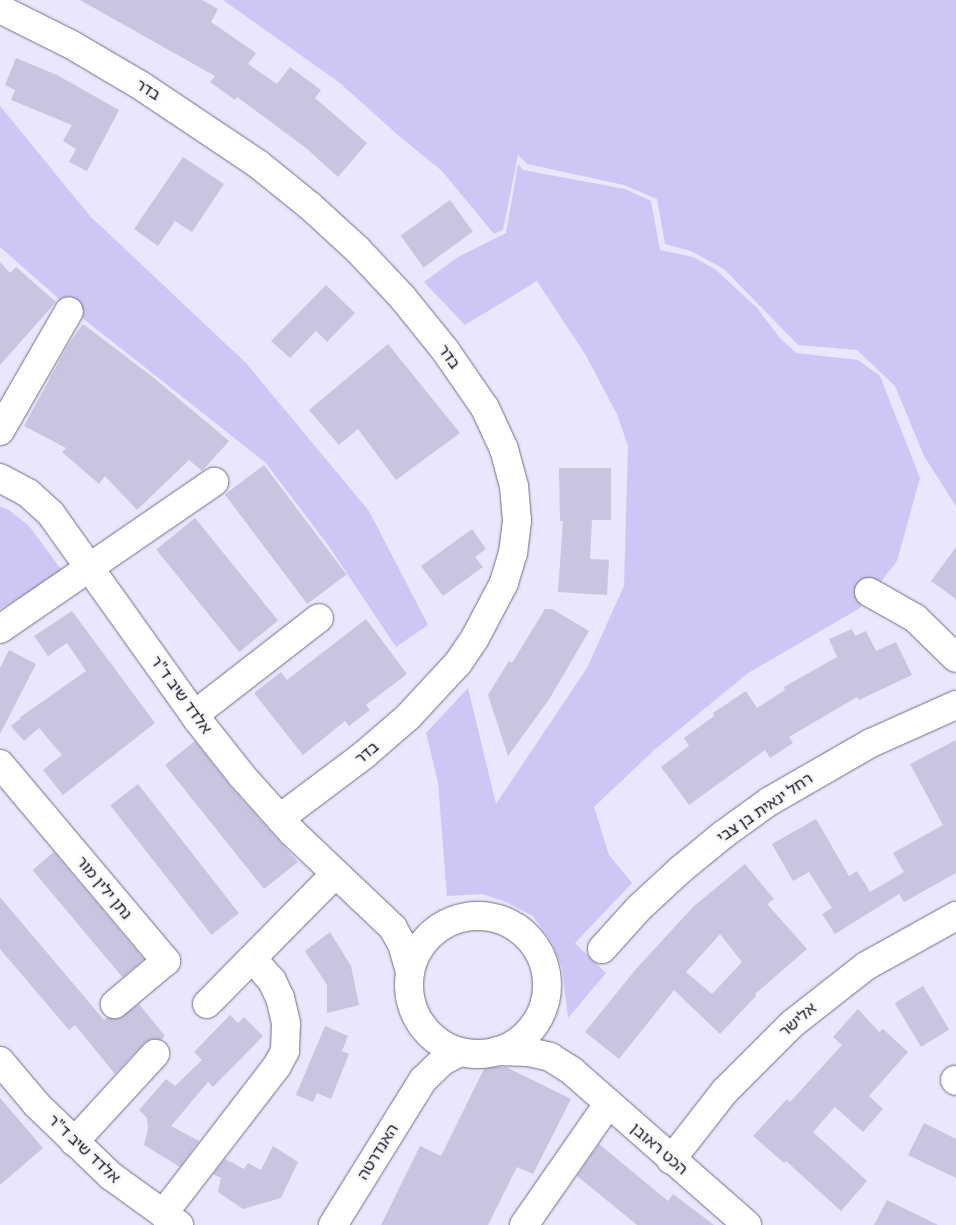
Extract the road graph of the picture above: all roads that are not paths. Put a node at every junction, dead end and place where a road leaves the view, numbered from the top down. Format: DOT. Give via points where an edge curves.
graph roads {
  1 [pos="0,9"];
  2 [pos="68,311"];
  3 [pos="0,431"];
  4 [pos="0,478"];
  5 [pos="214,482"];
  6 [pos="91,567"];
  7 [pos="869,592"];
  8 [pos="319,618"];
  9 [pos="0,629"];
  10 [pos="956,658"];
  11 [pos="956,705"];
  12 [pos="194,715"];
  13 [pos="0,764"];
  14 [pos="280,818"];
  15 [pos="335,874"];
  16 [pos="373,907"];
  17 [pos="956,916"];
  18 [pos="444,924"];
  19 [pos="602,949"];
  20 [pos="252,958"];
  21 [pos="410,972"];
  22 [pos="116,1004"];
  23 [pos="206,1004"];
  24 [pos="545,1005"];
  25 [pos="428,1032"];
  26 [pos="497,1051"];
  27 [pos="460,1052"];
  28 [pos="155,1054"];
  29 [pos="0,1061"];
  30 [pos="572,1070"];
  31 [pos="423,1080"];
  32 [pos="608,1104"];
  33 [pos="74,1142"];
  34 [pos="671,1160"];
  35 [pos="171,1219"];
  36 [pos="333,1225"];
  37 [pos="524,1225"];
  38 [pos="748,1225"];
  1 -- 14 [label="street, בדר" via="72,45 140,85 258,164 310,206 358,250 445,350 485,408 504,449 515,495 517,521 513,553 504,583 475,638 444,680 402,722 352,765"];
  2 -- 3 [label="street"];
  4 -- 6 [label="street, אלדד שיב ד\"ר" via="28,494 51,514"];
  5 -- 6 [label="street"];
  6 -- 9 [label="street"];
  6 -- 12 [label="street, אלדד שיב ד\"ר"];
  7 -- 10 [label="street" via="915,618"];
  8 -- 12 [label="street"];
  11 -- 19 [label="street, רחל ינאית בן צבי" via="871,743 770,801 680,870"];
  12 -- 14 [label="street, אלדד שיב ד\"ר"];
  13 -- 22 [label="street, נתן ילין מור" via="166,961"];
  14 -- 15 [label="street, אלדד שיב ד\"ר"];
  15 -- 16 [label="street, אלדד שיב ד\"ר"];
  15 -- 20 [label="street"];
  16 -- 18 [label="street" via="412,923"];
  16 -- 21 [label="street" via="397,936"];
  17 -- 34 [label="street, אלישר" via="866,966 798,1019 725,1091"];
  18 -- 21 [label="street" via="418,949"];
  18 -- 24 [label="street" via="464,917 485,916 506,921 524,932 545,966 548,986"];
  20 -- 23 [label="street"];
  20 -- 35 [label="street" via="272,980 280,998 286,1023 285,1051"];
  21 -- 25 [label="street" via="408,989 414,1012"];
  24 -- 26 [label="street" via="527,1034 513,1045"];
  24 -- 30 [label="street, הכט ראובן" via="552,1034"];
  25 -- 27 [label="street"];
  25 -- 31 [label="street, האנדרטה"];
  26 -- 27 [label="street" via="479,1054"];
  26 -- 30 [label="street, הכט ראובן" via="530,1052"];
  27 -- 31 [label="street, האנדרטה" via="443,1061"];
  28 -- 33 [label="street"];
  29 -- 33 [label="street, אלדד שיב ד\"ר"];
  30 -- 32 [label="street, הכט ראובן"];
  31 -- 36 [label="street, האנדרטה"];
  32 -- 34 [label="street, הכט ראובן"];
  32 -- 37 [label="street"];
  33 -- 35 [label="street, אלדד שיב ד\"ר" via="111,1176"];
  34 -- 38 [label="street, הכט ראובן"];
}
